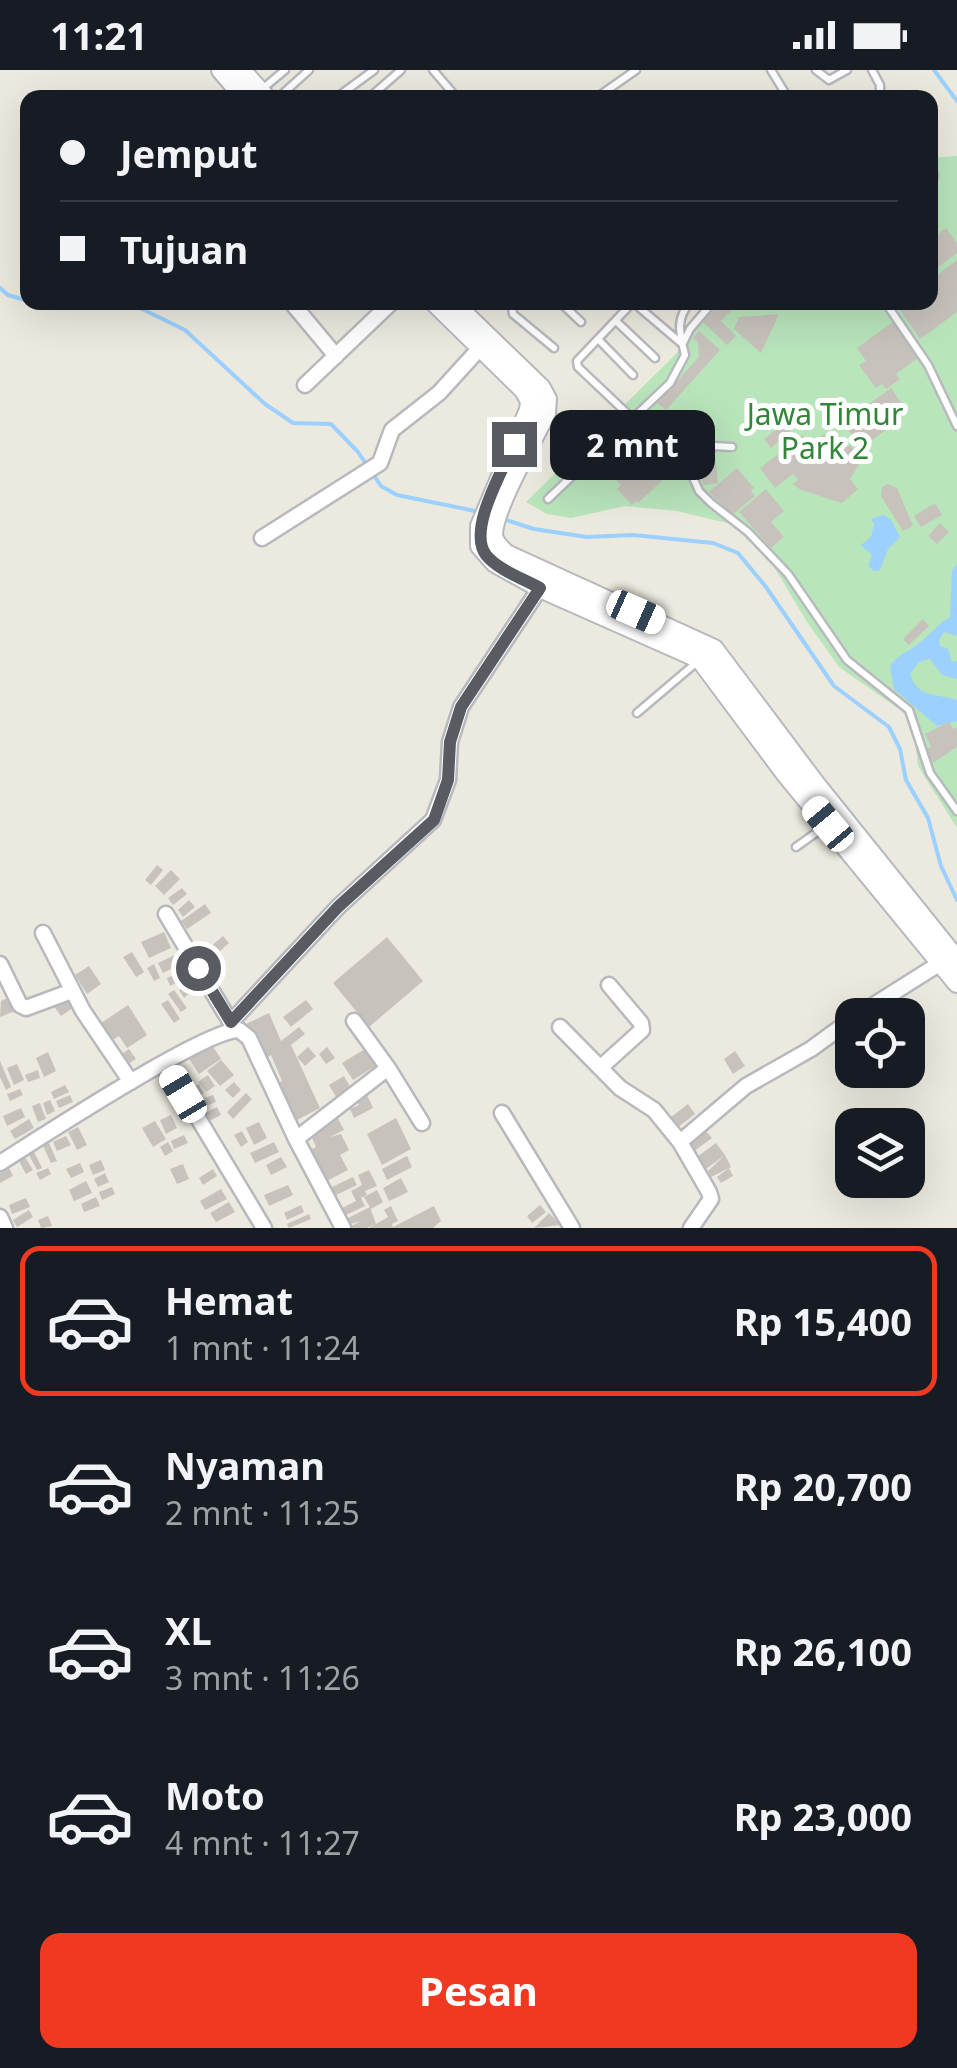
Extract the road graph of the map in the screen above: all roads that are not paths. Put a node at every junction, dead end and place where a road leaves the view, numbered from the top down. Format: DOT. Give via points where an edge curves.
graph roads {
  1 [pos="220,70"];
  2 [pos="270,70"];
  3 [pos="285,70"];
  4 [pos="309,70"];
  5 [pos="374,70"];
  6 [pos="400,70"];
  7 [pos="433,70"];
  8 [pos="636,70"];
  9 [pos="816,70"];
  10 [pos="847,70"];
  11 [pos="276,78"];
  12 [pos="251,90"];
  13 [pos="265,90"];
  14 [pos="292,90"];
  15 [pos="347,90"];
  16 [pos="378,90"];
  17 [pos="450,90"];
  18 [pos="607,90"];
  19 [pos="297,310"];
  20 [pos="384,310"];
  21 [pos="442,310"];
  22 [pos="460,310"];
  23 [pos="513,310"];
  24 [pos="568,310"];
  25 [pos="626,310"];
  26 [pos="643,310"];
  27 [pos="686,310"];
  28 [pos="706,310"];
  29 [pos="890,310"];
  30 [pos="616,321"];
  31 [pos="581,322"];
  32 [pos="598,339"];
  33 [pos="682,344"];
  34 [pos="480,348"];
  35 [pos="554,348"];
  36 [pos="336,356"];
  37 [pos="655,358"];
  38 [pos="633,375"];
  39 [pos="305,385"];
  40 [pos="632,421"];
  41 [pos="957,426"];
  42 [pos="612,441"];
  43 [pos="732,447"];
  44 [pos="590,461"];
  45 [pos="692,474"];
  46 [pos="548,499"];
  47 [pos="496,503"];
  48 [pos="487,530"];
  49 [pos="262,538"];
  50 [pos="540,588"];
  51 [pos="704,651"];
  52 [pos="637,712"];
  53 [pos="957,811"];
  54 [pos="828,824"];
  55 [pos="796,847"];
  56 [pos="865,855"];
  57 [pos="166,914"];
  58 [pos="42,933"];
  59 [pos="949,961"];
  60 [pos="0,964"];
  61 [pos="957,984"];
  62 [pos="609,985"];
  63 [pos="72,991"];
  64 [pos="887,998"];
  65 [pos="354,1020"];
  66 [pos="233,1026"];
  67 [pos="560,1027"];
  68 [pos="835,1032"];
  69 [pos="165,1064"];
  70 [pos="388,1068"];
  71 [pos="600,1068"];
  72 [pos="131,1082"];
  73 [pos="502,1113"];
  74 [pos="422,1124"];
  75 [pos="296,1139"];
  76 [pos="680,1142"];
  77 [pos="0,1163"];
  78 [pos="0,1218"];
  79 [pos="5,1228"];
  80 [pos="264,1228"];
  81 [pos="344,1228"];
  82 [pos="572,1228"];
  83 [pos="691,1228"];
  1 -- 12 [label="street"];
  2 -- 11 [label="lane"];
  3 -- 11 [label="lane"];
  4 -- 14 [label="lane"];
  5 -- 15 [label="lane"];
  6 -- 16 [label="lane"];
  7 -- 17 [label="lane"];
  8 -- 18 [label="lane"];
  9 -- 10 [label="lane" via="829,80"];
  11 -- 13 [label="lane"];
  19 -- 36 [label="street"];
  20 -- 36 [label="street"];
  21 -- 34 [label="street"];
  22 -- 47 [label="street" via="547,400"];
  23 -- 35 [label="lane"];
  24 -- 31 [label="lane"];
  25 -- 30 [label="lane"];
  26 -- 33 [label="lane"];
  27 -- 33 [label="lane" via="678,326"];
  28 -- 33 [label="lane"];
  29 -- 41 [label="lane" via="928,365"];
  30 -- 32 [label="lane"];
  30 -- 37 [label="lane"];
  32 -- 38 [label="lane"];
  32 -- 40 [label="lane" via="576,361 578,367"];
  33 -- 40 [label="lane" via="685,354 670,383"];
  34 -- 47 [label="street" via="524,390 530,406"];
  34 -- 49 [label="street" via="392,430 384,458"];
  36 -- 39 [label="street"];
  40 -- 42 [label="lane"];
  40 -- 45 [label="lane"];
  42 -- 44 [label="lane"];
  42 -- 44 [label="lane" via="624,458 614,471 605,474"];
  43 -- 45 [label="lane" via="713,446"];
  44 -- 46 [label="lane"];
  45 -- 53 [label="lane" via="711,503 788,574 847,660 909,710 930,773"];
  47 -- 48 [label="street"];
  48 -- 50 [label="street" via="480,546 490,560"];
  48 -- 51 [label="street" via="506,554"];
  50 -- 51 [label="street"];
  50 -- 66 [label="street" via="461,707 434,820 338,907"];
  51 -- 52 [label="lane"];
  51 -- 54 [label="street" via="785,773"];
  51 -- 56 [label="street" via="724,661"];
  54 -- 55 [label="lane"];
  54 -- 56 [label="street"];
  56 -- 59 [label="street"];
  57 -- 66 [label="street"];
  58 -- 63 [label="street"];
  59 -- 61 [label="street"];
  59 -- 64 [label="street"];
  60 -- 63 [label="street" via="26,1008"];
  62 -- 71 [label="street" via="642,1030"];
  63 -- 72 [label="street"];
  65 -- 70 [label="street"];
  66 -- 69 [label="street"];
  66 -- 75 [label="street" via="249,1038"];
  67 -- 71 [label="street"];
  68 -- 76 [label="street" via="746,1086"];
  69 -- 72 [label="street"];
  69 -- 80 [label="street"];
  70 -- 74 [label="street"];
  70 -- 75 [label="street"];
  71 -- 76 [label="street" via="654,1110"];
  72 -- 77 [label="street"];
  73 -- 82 [label="street"];
  75 -- 81 [label="street"];
  76 -- 83 [label="street" via="710,1192"];
  78 -- 79 [label="street"];
}
